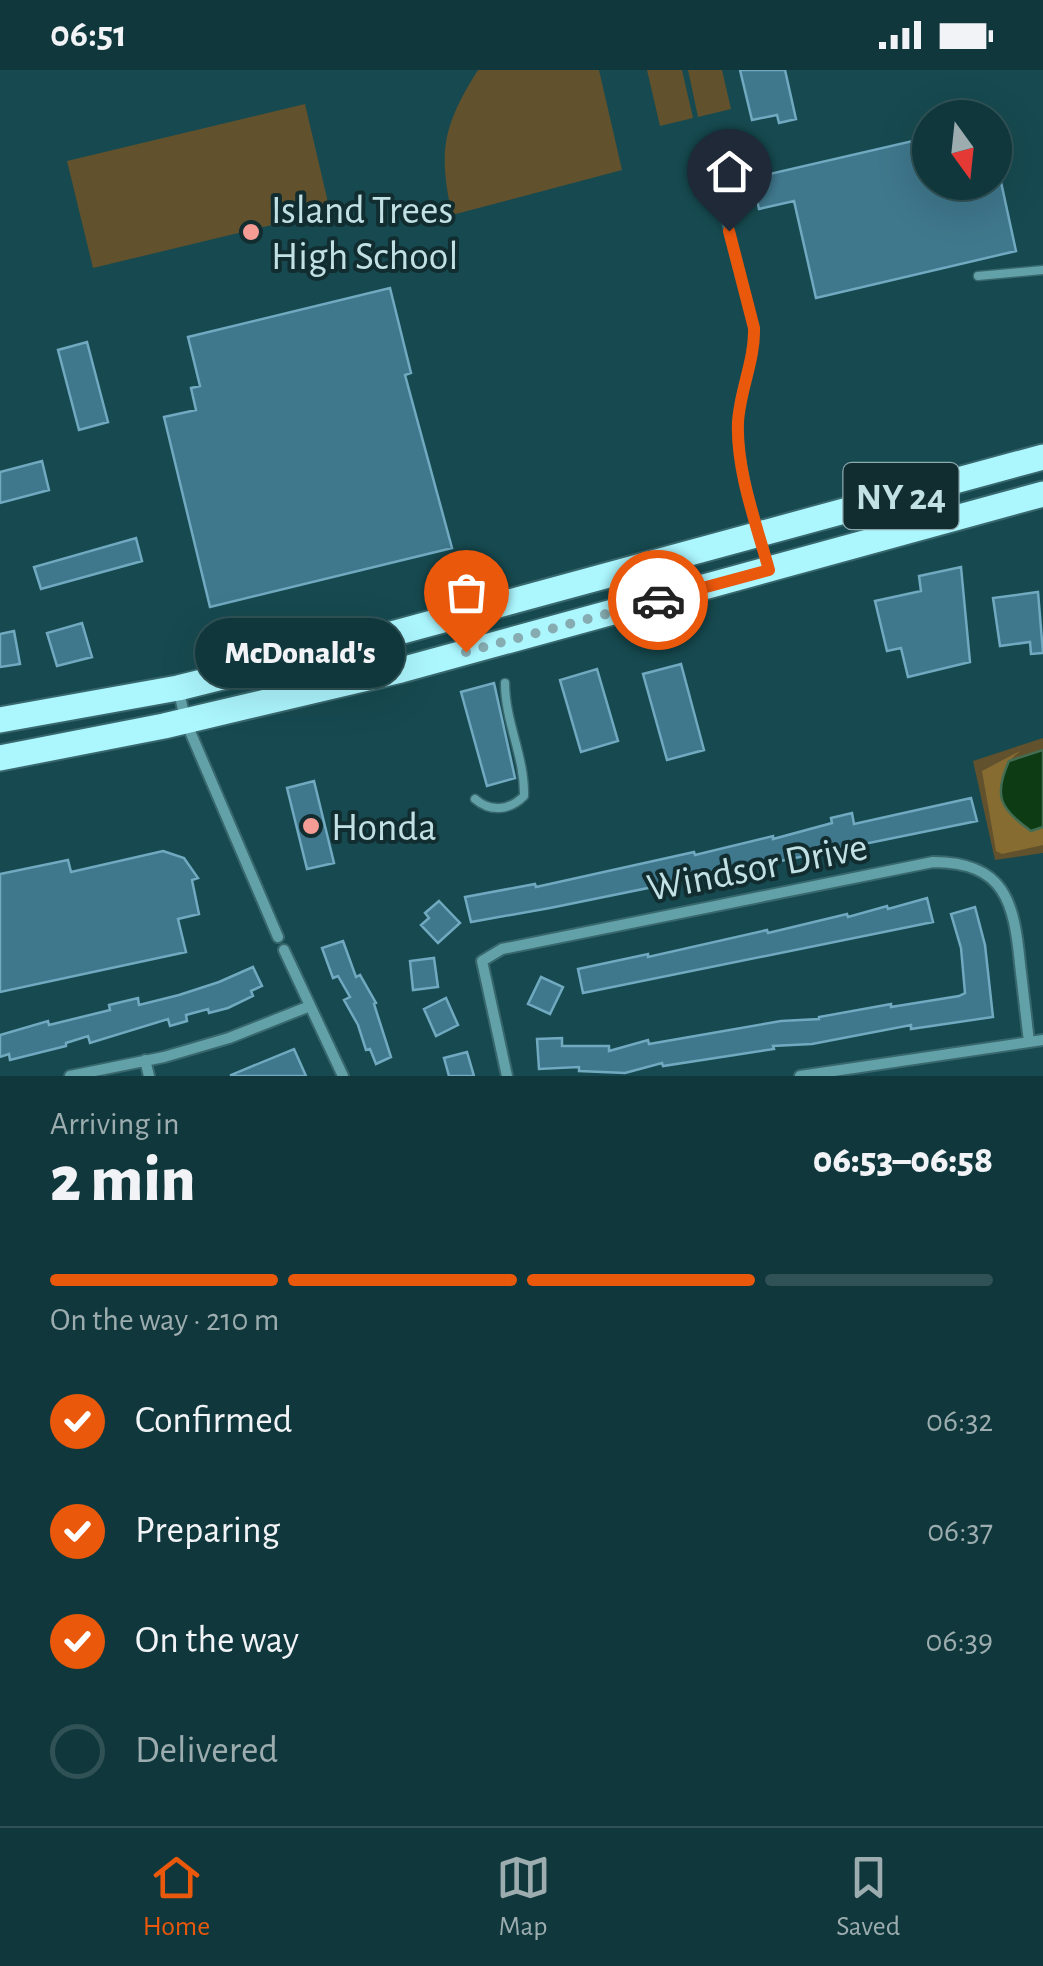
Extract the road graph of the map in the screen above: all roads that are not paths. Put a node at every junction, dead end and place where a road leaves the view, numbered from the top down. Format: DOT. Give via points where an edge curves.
graph roads {
  1 [pos="723,209"];
  2 [pos="1043,270"];
  3 [pos="978,276"];
  4 [pos="1043,457"];
  5 [pos="1043,494"];
  6 [pos="759,534"];
  7 [pos="769,570"];
  8 [pos="505,684"];
  9 [pos="178,688"];
  10 [pos="0,720"];
  11 [pos="186,722"];
  12 [pos="0,758"];
  13 [pos="475,800"];
  14 [pos="278,937"];
  15 [pos="284,950"];
  16 [pos="310,1006"];
  17 [pos="1043,1040"];
  18 [pos="1029,1042"];
  19 [pos="145,1060"];
  20 [pos="70,1076"];
  21 [pos="148,1076"];
  22 [pos="343,1076"];
  23 [pos="507,1076"];
  24 [pos="800,1076"];
  1 -- 6 [label="lane" via="754,328 738,428"];
  2 -- 3 [label="lane"];
  4 -- 6 [label="main road, NY 24"];
  5 -- 7 [label="main road, NY 24"];
  6 -- 7 [label="lane"];
  6 -- 9 [label="main road, NY 24"];
  7 -- 11 [label="main road, NY 24"];
  8 -- 13 [label="lane" via="524,796 496,809"];
  9 -- 10 [label="main road, NY 24"];
  9 -- 11 [label="street"];
  11 -- 12 [label="main road, NY 24"];
  11 -- 14 [label="street"];
  15 -- 16 [label="street"];
  16 -- 19 [label="street"];
  16 -- 22 [label="street"];
  17 -- 18 [label="street"];
  18 -- 23 [label="street, Windsor Drive" via="1008,898 978,868 932,862 502,950 482,960"];
  18 -- 24 [label="street"];
  19 -- 20 [label="street"];
  19 -- 21 [label="street"];
}
